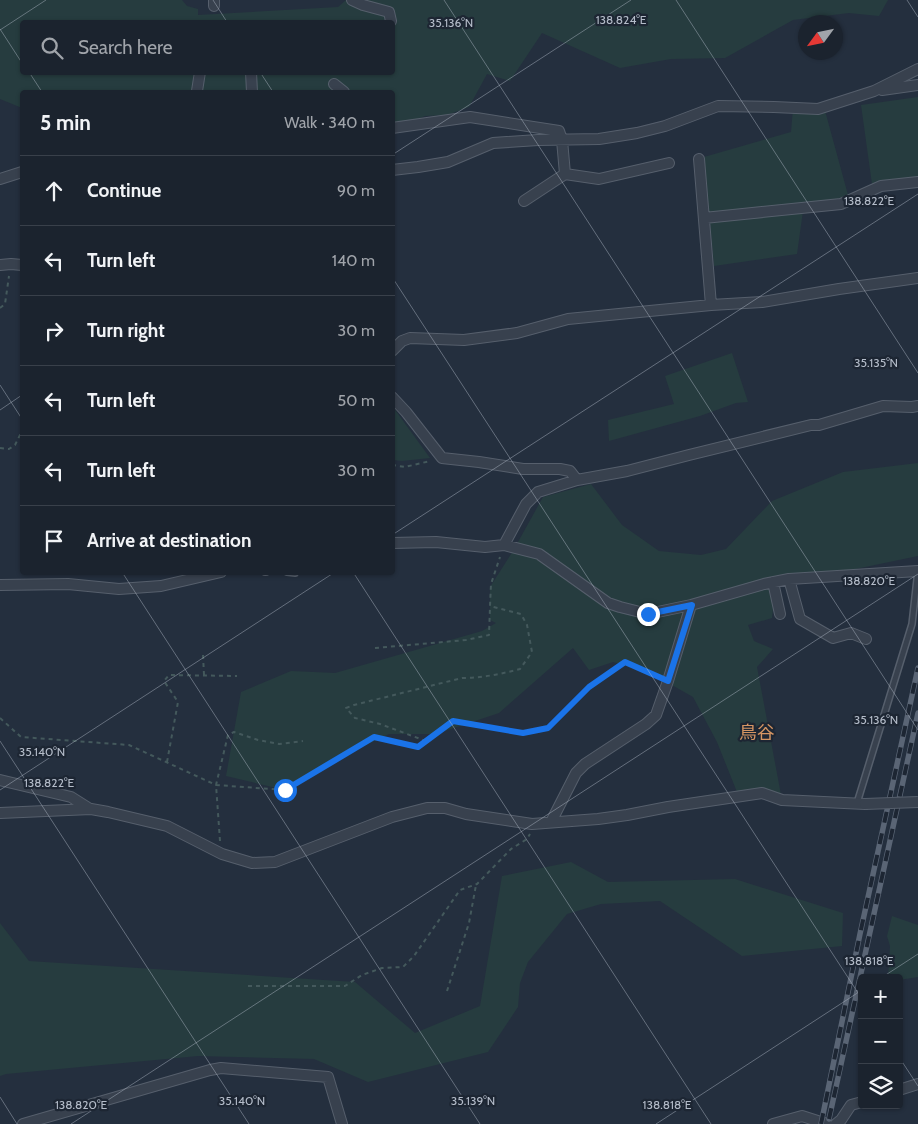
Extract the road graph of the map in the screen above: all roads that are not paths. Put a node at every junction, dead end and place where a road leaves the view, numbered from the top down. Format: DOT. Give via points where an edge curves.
graph roads {
  1 [pos="352,0"];
  2 [pos="392,20"];
  3 [pos="918,69"];
  4 [pos="200,75"];
  5 [pos="251,75"];
  6 [pos="334,84"];
  7 [pos="918,86"];
  8 [pos="197,90"];
  9 [pos="252,90"];
  10 [pos="342,90"];
  11 [pos="874,90"];
  12 [pos="395,128"];
  13 [pos="562,140"];
  14 [pos="699,159"];
  15 [pos="669,163"];
  16 [pos="395,170"];
  17 [pos="20,173"];
  18 [pos="565,174"];
  19 [pos="0,179"];
  20 [pos="918,182"];
  21 [pos="524,201"];
  22 [pos="704,218"];
  23 [pos="20,264"];
  24 [pos="0,265"];
  25 [pos="918,278"];
  26 [pos="711,305"];
  27 [pos="395,349"];
  28 [pos="395,400"];
  29 [pos="918,406"];
  30 [pos="577,480"];
  31 [pos="395,543"];
  32 [pos="504,545"];
  33 [pos="918,570"];
  34 [pos="208,575"];
  35 [pos="788,579"];
  36 [pos="773,582"];
  37 [pos="0,585"];
  38 [pos="692,605"];
  39 [pos="780,614"];
  40 [pos="866,639"];
  41 [pos="0,780"];
  42 [pos="918,802"];
  43 [pos="861,804"];
  44 [pos="91,809"];
  45 [pos="0,813"];
  46 [pos="551,822"];
  47 [pos="918,1084"];
  48 [pos="903,1089"];
  49 [pos="858,1103"];
  50 [pos="803,1120"];
  51 [pos="23,1124"];
  52 [pos="342,1124"];
  53 [pos="773,1124"];
  54 [pos="827,1124"];
  55 [pos="836,1124"];
  1 -- 2 [label="street" via="389,12"];
  3 -- 11 [label="street"];
  4 -- 8 [label="street"];
  5 -- 9 [label="street"];
  6 -- 10 [label="street"];
  7 -- 11 [label="street"];
  11 -- 13 [label="street" via="818,109 718,106 637,134"];
  12 -- 13 [label="street" via="470,117 559,130"];
  13 -- 16 [label="street" via="493,143 448,162"];
  13 -- 18 [label="street"];
  14 -- 22 [label="street"];
  15 -- 18 [label="street" via="599,179"];
  17 -- 19 [label="street"];
  18 -- 21 [label="street"];
  20 -- 22 [label="street" via="881,186 841,204"];
  22 -- 26 [label="street"];
  23 -- 24 [label="street"];
  25 -- 26 [label="street" via="762,302"];
  26 -- 27 [label="street" via="568,319 517,333 464,340 410,338"];
  28 -- 30 [label="street" via="442,458 523,469 560,469 570,471"];
  29 -- 30 [label="street" via="883,406 627,472"];
  30 -- 32 [label="street" via="538,492 526,504"];
  31 -- 32 [label="street"];
  32 -- 38 [label="street" via="539,554 620,608 648,614"];
  33 -- 35 [label="street"];
  33 -- 43 [label="lane" via="912,624"];
  34 -- 37 [label="street" via="161,586 118,589 68,584"];
  35 -- 36 [label="street"];
  35 -- 40 [label="street" via="800,619 833,638 851,633"];
  36 -- 38 [label="street"];
  36 -- 39 [label="street"];
  38 -- 46 [label="street" via="656,715 576,773"];
  41 -- 44 [label="street" via="71,797"];
  42 -- 43 [label="street, bridge"];
  43 -- 46 [label="street" via="782,800 762,793 598,820"];
  44 -- 45 [label="street"];
  44 -- 46 [label="street" via="167,826 220,853 252,863 276,862 392,817 426,808 445,808 532,824"];
  47 -- 48 [label="street"];
  49 -- 55 [label="street" via="851,1105"];
  50 -- 53 [label="street"];
  50 -- 54 [label="street"];
  51 -- 52 [label="street" via="221,1068 328,1077"];
}
